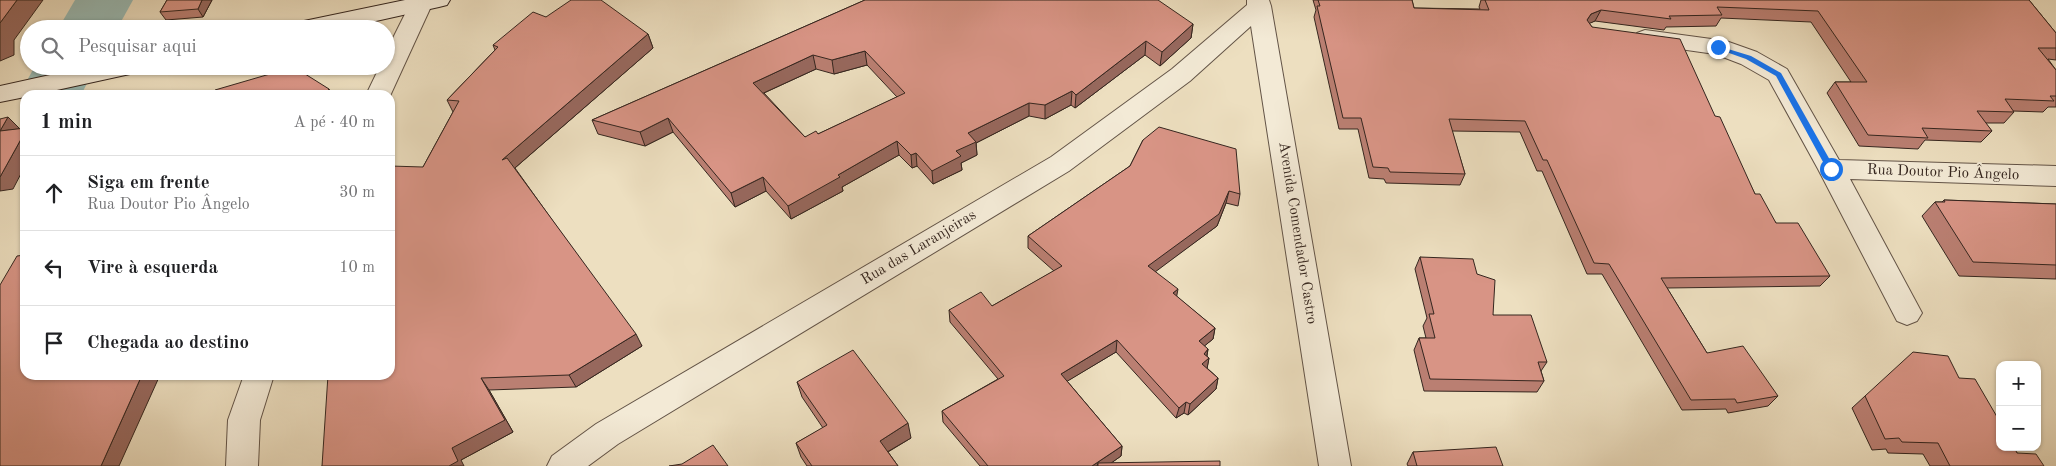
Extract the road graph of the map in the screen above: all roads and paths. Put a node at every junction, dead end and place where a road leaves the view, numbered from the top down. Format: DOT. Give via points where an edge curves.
graph roads {
  1 [pos="428,1"];
  2 [pos="1259,3"];
  3 [pos="344,20"];
  4 [pos="1623,35"];
  5 [pos="395,63"];
  6 [pos="88,75"];
  7 [pos="389,75"];
  8 [pos="381,90"];
  9 [pos="0,94"];
  10 [pos="1831,169"];
  11 [pos="2056,176"];
  12 [pos="1906,312"];
  13 [pos="257,380"];
  14 [pos="242,466"];
  15 [pos="563,466"];
  16 [pos="1335,466"];
  1 -- 3 [label="street"];
  1 -- 5 [label="street"];
  2 -- 15 [label="street, Rua das Laranjeiras" via="1181,75 1060,164 607,434"];
  2 -- 16 [label="street, Avenida Comendador Castro"];
  4 -- 10 [label="street" via="1718,47 1749,58 1778,75"];
  6 -- 9 [label="street"];
  7 -- 8 [label="street"];
  10 -- 11 [label="street, Rua Doutor Pio Ângelo"];
  10 -- 12 [label="street"];
  13 -- 14 [label="street" via="244,420"];
}
